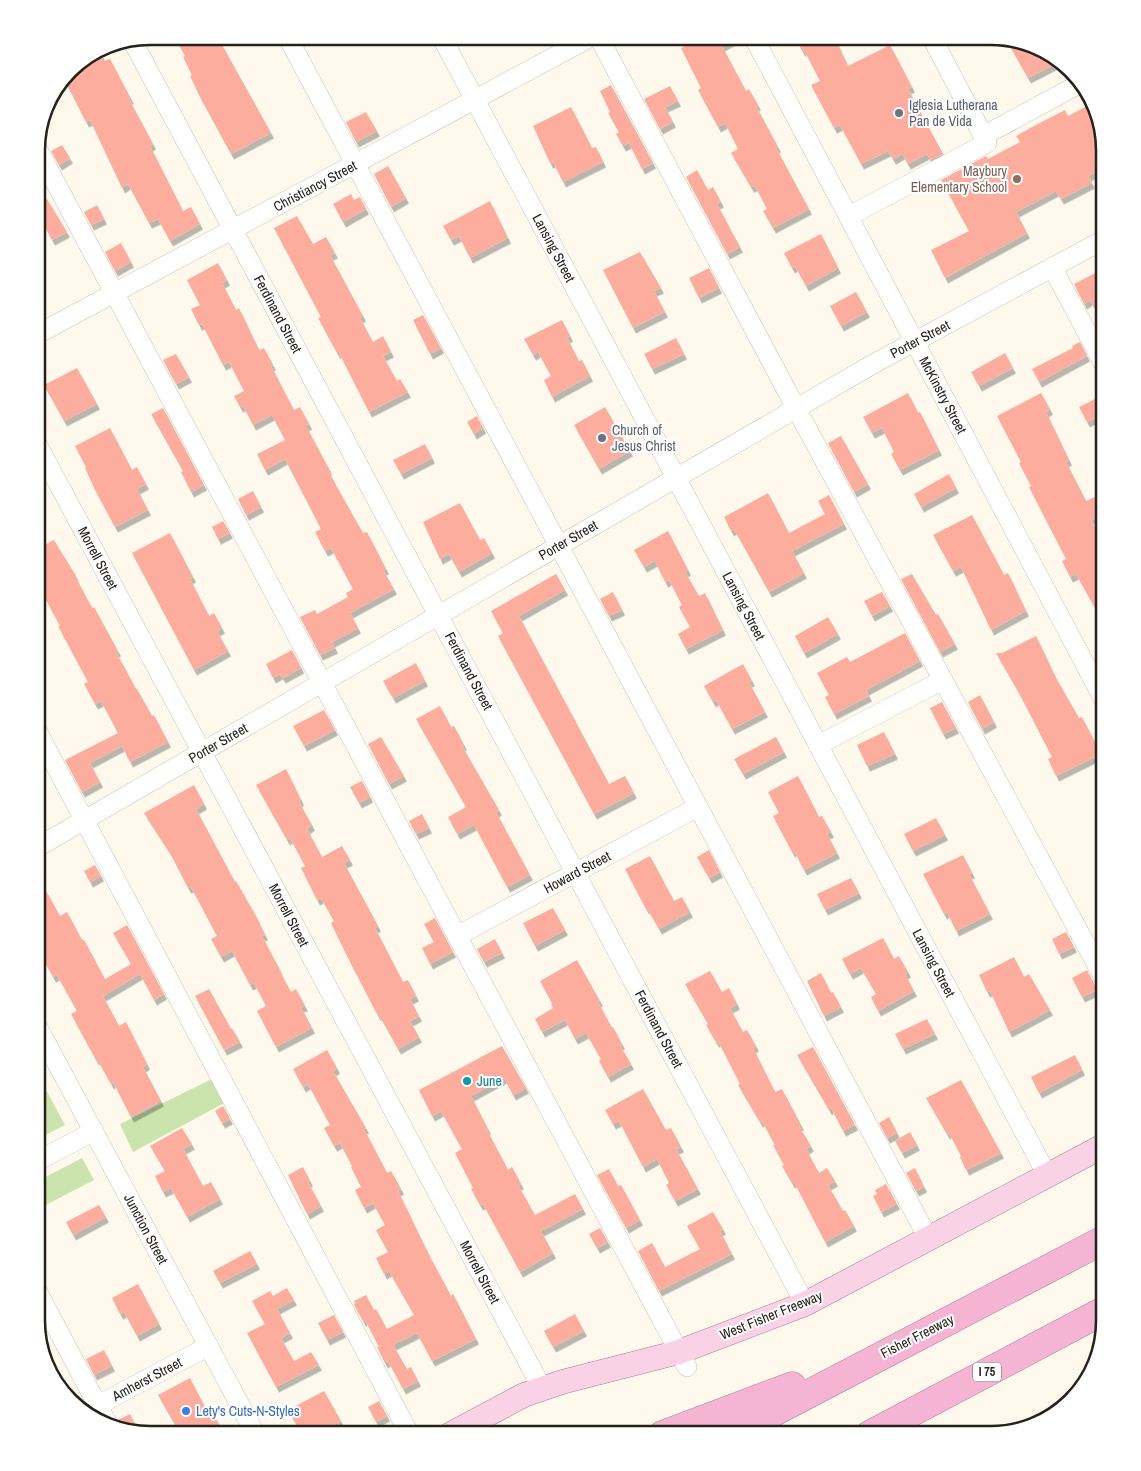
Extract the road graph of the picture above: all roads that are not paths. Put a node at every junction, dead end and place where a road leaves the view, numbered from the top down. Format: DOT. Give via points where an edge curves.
graph roads {
  1 [pos="292,45"];
  2 [pos="446,45"];
  3 [pos="576,45"];
  4 [pos="603,45"];
  5 [pos="758,45"];
  6 [pos="936,45"];
  7 [pos="135,46"];
  8 [pos="1075,87"];
  9 [pos="475,100"];
  10 [pos="994,130"];
  11 [pos="355,164"];
  12 [pos="45,165"];
  13 [pos="849,216"];
  14 [pos="234,230"];
  15 [pos="1096,244"];
  16 [pos="1052,267"];
  17 [pos="115,293"];
  18 [pos="45,330"];
  19 [pos="915,342"];
  20 [pos="1096,349"];
  21 [pos="796,408"];
  22 [pos="45,459"];
  23 [pos="676,477"];
  24 [pos="558,546"];
  25 [pos="439,615"];
  26 [pos="943,680"];
  27 [pos="322,682"];
  28 [pos="1096,685"];
  29 [pos="818,745"];
  30 [pos="45,746"];
  31 [pos="202,752"];
  32 [pos="698,807"];
  33 [pos="84,820"];
  34 [pos="45,843"];
  35 [pos="575,873"];
  36 [pos="457,936"];
  37 [pos="1096,963"];
  38 [pos="45,1041"];
  39 [pos="94,1131"];
  40 [pos="1096,1149"];
  41 [pos="45,1157"];
  42 [pos="1047,1175"];
  43 [pos="928,1238"];
  44 [pos="1096,1244"];
  45 [pos="805,1304"];
  46 [pos="45,1310"];
  47 [pos="1096,1315"];
  48 [pos="901,1345"];
  49 [pos="208,1346"];
  50 [pos="683,1359"];
  51 [pos="542,1388"];
  52 [pos="90,1406"];
  53 [pos="92,1408"];
  54 [pos="251,1426"];
  55 [pos="405,1426"];
  56 [pos="466,1426"];
  57 [pos="686,1426"];
  58 [pos="747,1426"];
  59 [pos="886,1426"];
  1 -- 11 [label="street"];
  2 -- 9 [label="street, Lansing Street"];
  3 -- 9 [label="street, Christiancy Street"];
  4 -- 21 [label="street"];
  5 -- 13 [label="street, McKinstry Street"];
  6 -- 13 [label="street" via="987,143"];
  7 -- 14 [label="street, Ferdinand Street"];
  8 -- 10 [label="street"];
  9 -- 11 [label="street, Christiancy Street"];
  9 -- 23 [label="street, Lansing Street"];
  11 -- 14 [label="street, Christiancy Street"];
  11 -- 24 [label="street"];
  12 -- 17 [label="street"];
  13 -- 19 [label="street, McKinstry Street"];
  14 -- 17 [label="street, Christiancy Street"];
  14 -- 25 [label="street, Ferdinand Street"];
  15 -- 16 [label="street, Porter Street"];
  16 -- 19 [label="street, Porter Street"];
  16 -- 20 [label="street"];
  17 -- 18 [label="street, Christiancy Street"];
  17 -- 27 [label="street"];
  19 -- 21 [label="street, Porter Street"];
  19 -- 28 [label="street, McKinstry Street"];
  21 -- 23 [label="street, Porter Street"];
  21 -- 26 [label="street"];
  22 -- 31 [label="street, Morrell Street"];
  23 -- 24 [label="street, Porter Street"];
  23 -- 29 [label="street, Lansing Street"];
  24 -- 25 [label="street, Porter Street"];
  24 -- 32 [label="street"];
  25 -- 27 [label="street, Porter Street"];
  25 -- 35 [label="street, Ferdinand Street"];
  26 -- 29 [label="street"];
  26 -- 37 [label="street"];
  27 -- 31 [label="street, Porter Street"];
  27 -- 36 [label="street"];
  29 -- 42 [label="street, Lansing Street"];
  30 -- 33 [label="street"];
  31 -- 33 [label="street, Porter Street"];
  31 -- 51 [label="street, Morrell Street"];
  32 -- 35 [label="street, Howard Street"];
  32 -- 43 [label="street"];
  33 -- 34 [label="street, Porter Street"];
  33 -- 55 [label="street"];
  35 -- 36 [label="street, Howard Street"];
  35 -- 45 [label="street, Ferdinand Street"];
  36 -- 50 [label="street"];
  38 -- 39 [label="street, Junction Street"];
  39 -- 41 [label="street"];
  39 -- 49 [label="street, Junction Street"];
  40 -- 42 [label="main road, West Fisher Freeway"];
  42 -- 43 [label="main road, West Fisher Freeway"];
  43 -- 45 [label="main road, West Fisher Freeway"];
  44 -- 48 [label="highway, Fisher Freeway"];
  45 -- 50 [label="main road, West Fisher Freeway"];
  46 -- 52 [label="street"];
  47 -- 59 [label="highway, I 75"];
  48 -- 57 [label="highway"];
  48 -- 58 [label="highway, Fisher Freeway"];
  49 -- 53 [label="street, Amherst Street"];
  49 -- 54 [label="street, Junction Street"];
  50 -- 51 [label="main road, West Fisher Freeway"];
  51 -- 56 [label="main road, West Fisher Freeway"];
}
